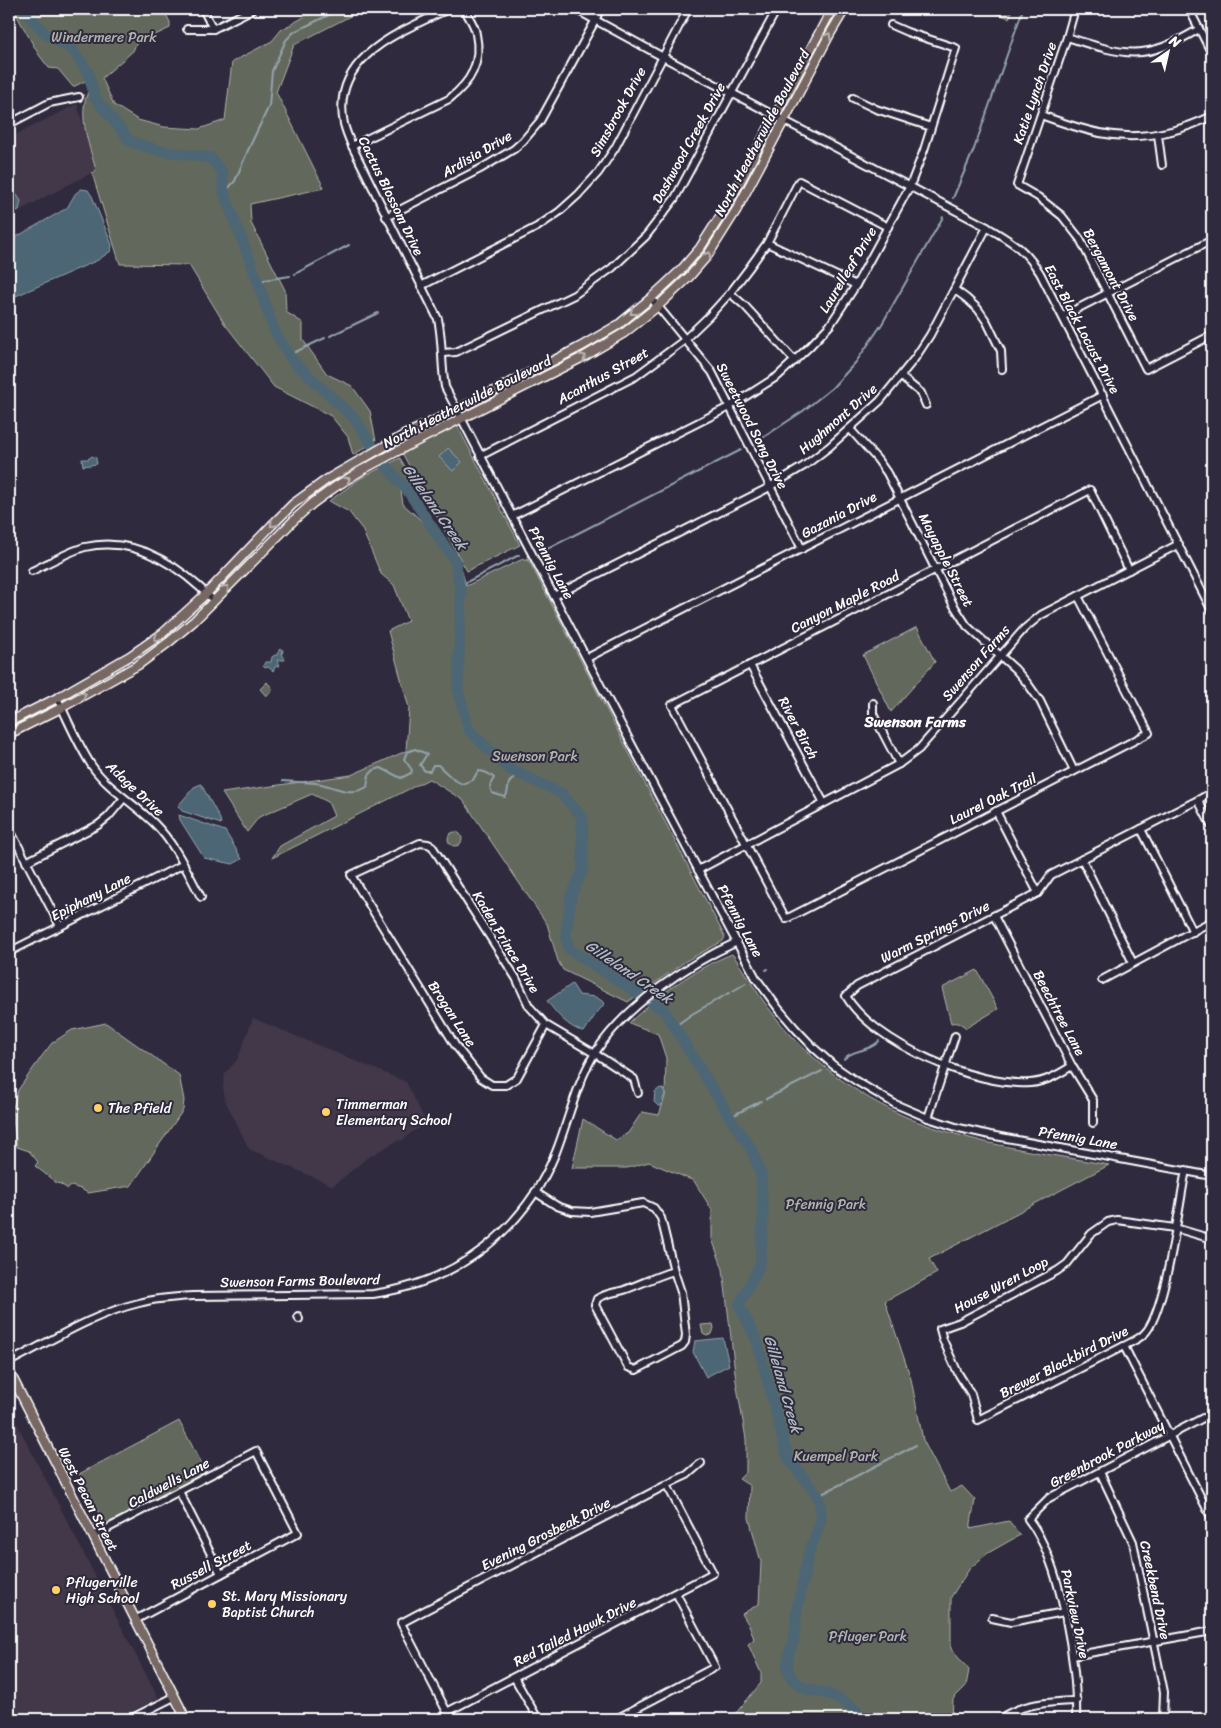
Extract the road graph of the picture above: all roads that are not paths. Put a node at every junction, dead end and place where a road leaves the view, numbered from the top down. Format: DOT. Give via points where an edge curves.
graph roads {
  1 [pos="203,9"];
  2 [pos="253,9"];
  3 [pos="448,9"];
  4 [pos="464,9"];
  5 [pos="575,9"];
  6 [pos="600,9"];
  7 [pos="688,9"];
  8 [pos="777,9"];
  9 [pos="832,9"];
  10 [pos="844,9"];
  11 [pos="1075,9"];
  12 [pos="1189,9"];
  13 [pos="595,21"];
  14 [pos="891,24"];
  15 [pos="1199,28"];
  16 [pos="187,29"];
  17 [pos="213,29"];
  18 [pos="1067,37"];
  19 [pos="1212,54"];
  20 [pos="663,57"];
  21 [pos="732,93"];
  22 [pos="79,97"];
  23 [pos="853,98"];
  24 [pos="775,115"];
  25 [pos="1041,115"];
  26 [pos="1212,116"];
  27 [pos="784,120"];
  28 [pos="9,124"];
  29 [pos="931,127"];
  30 [pos="1158,135"];
  31 [pos="352,146"];
  32 [pos="1162,165"];
  33 [pos="910,186"];
  34 [pos="1017,186"];
  35 [pos="386,217"];
  36 [pos="888,227"];
  37 [pos="987,227"];
  38 [pos="1212,240"];
  39 [pos="767,243"];
  40 [pos="856,285"];
  41 [pos="421,286"];
  42 [pos="955,290"];
  43 [pos="730,293"];
  44 [pos="1108,293"];
  45 [pos="651,298"];
  46 [pos="658,306"];
  47 [pos="1063,316"];
  48 [pos="1212,336"];
  49 [pos="686,338"];
  50 [pos="443,353"];
  51 [pos="795,360"];
  52 [pos="1002,369"];
  53 [pos="901,377"];
  54 [pos="1103,395"];
  55 [pos="926,405"];
  56 [pos="729,407"];
  57 [pos="457,410"];
  58 [pos="462,419"];
  59 [pos="850,429"];
  60 [pos="480,456"];
  61 [pos="770,487"];
  62 [pos="900,498"];
  63 [pos="293,504"];
  64 [pos="512,516"];
  65 [pos="295,519"];
  66 [pos="1179,544"];
  67 [pos="802,549"];
  68 [pos="936,569"];
  69 [pos="1129,570"];
  70 [pos="32,571"];
  71 [pos="207,593"];
  72 [pos="554,596"];
  73 [pos="1078,596"];
  74 [pos="214,601"];
  75 [pos="1212,610"];
  76 [pos="999,656"];
  77 [pos="587,658"];
  78 [pos="750,665"];
  79 [pos="57,698"];
  80 [pos="872,703"];
  81 [pos="62,708"];
  82 [pos="9,722"];
  83 [pos="9,734"];
  84 [pos="899,764"];
  85 [pos="1074,771"];
  86 [pos="1212,792"];
  87 [pos="124,798"];
  88 [pos="1198,800"];
  89 [pos="824,803"];
  90 [pos="996,811"];
  91 [pos="1212,827"];
  92 [pos="9,828"];
  93 [pos="1141,830"];
  94 [pos="747,844"];
  95 [pos="1082,859"];
  96 [pos="26,862"];
  97 [pos="184,864"];
  98 [pos="698,870"];
  99 [pos="352,875"];
  100 [pos="1038,893"];
  101 [pos="200,897"];
  102 [pos="994,916"];
  103 [pos="1212,921"];
  104 [pos="60,926"];
  105 [pos="1193,932"];
  106 [pos="737,942"];
  107 [pos="9,952"];
  108 [pos="1133,963"];
  109 [pos="1102,980"];
  110 [pos="546,1024"];
  111 [pos="955,1036"];
  112 [pos="595,1054"];
  113 [pos="946,1066"];
  114 [pos="1072,1066"];
  115 [pos="638,1093"];
  116 [pos="928,1118"];
  117 [pos="1092,1123"];
  118 [pos="1186,1170"];
  119 [pos="1212,1176"];
  120 [pos="535,1192"];
  121 [pos="1175,1228"];
  122 [pos="1212,1238"];
  123 [pos="674,1271"];
  124 [pos="1124,1346"];
  125 [pos="9,1362"];
  126 [pos="9,1371"];
  127 [pos="1204,1418"];
  128 [pos="978,1420"];
  129 [pos="1170,1435"];
  130 [pos="701,1463"];
  131 [pos="1100,1472"];
  132 [pos="667,1485"];
  133 [pos="179,1491"];
  134 [pos="1028,1519"];
  135 [pos="1212,1519"];
  136 [pos="298,1533"];
  137 [pos="93,1536"];
  138 [pos="221,1574"];
  139 [pos="676,1593"];
  140 [pos="1064,1612"];
  141 [pos="992,1618"];
  142 [pos="135,1620"];
  143 [pos="1212,1631"];
  144 [pos="1154,1641"];
  145 [pos="1072,1656"];
  146 [pos="514,1677"];
  147 [pos="174,1697"];
  148 [pos="1077,1702"];
  149 [pos="448,1712"];
  150 [pos="130,1719"];
  151 [pos="186,1719"];
  152 [pos="538,1719"];
  153 [pos="616,1719"];
  154 [pos="1000,1719"];
  155 [pos="1076,1719"];
  156 [pos="1163,1719"];
  1 -- 17 [label="street"];
  2 -- 17 [label="street"];
  3 -- 31 [label="street, Cactus Blossom Drive" via="385,40 363,57 346,86 343,105 344,124"];
  4 -- 31 [label="street" via="476,32 477,60 462,89 449,99"];
  5 -- 13 [label="street, East Black Locust Drive"];
  6 -- 13 [label="street, Ardisia Drive"];
  7 -- 20 [label="street, Simsbrook Drive"];
  8 -- 21 [label="street, Dashwood Creek Drive"];
  9 -- 24 [label="main road, North Heatherwilde Boulevard"];
  27 -- 10 [label="main road, North Heatherwilde Boulevard, one-way"];
  11 -- 18 [label="street, Katie Lynch Drive"];
  12 -- 15 [label="street"];
  13 -- 20 [label="street, East Black Locust Drive"];
  13 -- 35 [label="street, Ardisia Drive" via="544,114 514,149"];
  14 -- 29 [label="street, Laurelleaf Drive" via="956,48"];
  15 -- 18 [label="street" via="1166,47 1150,52 1117,52"];
  15 -- 19 [label="street"];
  16 -- 17 [label="street"];
  18 -- 25 [label="street, Katie Lynch Drive"];
  20 -- 21 [label="street, East Black Locust Drive"];
  20 -- 41 [label="street, Simsbrook Drive" via="614,148 578,196 537,227"];
  21 -- 24 [label="street, East Black Locust Drive"];
  21 -- 50 [label="street, Dashwood Creek Drive" via="675,198 630,252 574,295 456,352"];
  22 -- 28 [label="street" via="49,102"];
  23 -- 29 [label="street" via="876,110"];
  24 -- 27 [label="street, East Black Locust Drive"];
  24 -- 45 [label="main road, North Heatherwilde Boulevard" via="728,204 700,248"];
  25 -- 30 [label="street" via="1099,133"];
  25 -- 34 [label="street, Katie Lynch Drive"];
  26 -- 30 [label="street" via="1197,124"];
  27 -- 33 [label="street, East Black Locust Drive"];
  46 -- 27 [label="main road, North Heatherwilde Boulevard, one-way" via="708,255 737,209"];
  29 -- 33 [label="street, Laurelleaf Drive"];
  30 -- 32 [label="street"];
  31 -- 35 [label="street, Cactus Blossom Drive"];
  33 -- 36 [label="street, Laurelleaf Drive"];
  33 -- 37 [label="street, East Black Locust Drive"];
  34 -- 44 [label="street, Bergamont Drive" via="1038,197 1071,226"];
  35 -- 41 [label="street, Cactus Blossom Drive"];
  36 -- 39 [label="street, Acanthus Street" via="799,181"];
  36 -- 40 [label="street, Laurelleaf Drive"];
  37 -- 42 [label="street, Hughmont Drive"];
  37 -- 47 [label="street, East Black Locust Drive" via="1018,245 1030,258"];
  38 -- 44 [label="street"];
  39 -- 40 [label="street"];
  39 -- 43 [label="street, Acanthus Street"];
  40 -- 51 [label="street, Laurelleaf Drive" via="830,325"];
  41 -- 50 [label="street, Cactus Blossom Drive" via="438,319"];
  42 -- 52 [label="street" via="978,309 987,322 1001,352"];
  42 -- 53 [label="street, Hughmont Drive"];
  43 -- 49 [label="street, Acanthus Street"];
  43 -- 51 [label="street"];
  44 -- 47 [label="street"];
  44 -- 48 [label="street, Bergamont Drive" via="1146,370"];
  45 -- 46 [label="street, Sweetwood Song Drive"];
  45 -- 57 [label="main road, North Heatherwilde Boulevard, one-way" via="618,325"];
  46 -- 49 [label="street, Sweetwood Song Drive"];
  58 -- 46 [label="main road, North Heatherwilde Boulevard, one-way" via="585,356 624,333"];
  47 -- 54 [label="street, East Black Locust Drive"];
  49 -- 56 [label="street, Sweetwood Song Drive" via="712,372"];
  49 -- 60 [label="street, Acanthus Street" via="636,376"];
  50 -- 57 [label="street, Cactus Blossom Drive" via="445,387"];
  51 -- 56 [label="street, Laurelleaf Drive" via="778,376"];
  53 -- 55 [label="street" via="921,393"];
  53 -- 59 [label="street, Hughmont Drive"];
  54 -- 62 [label="street, Gazania Drive"];
  54 -- 66 [label="street, East Black Locust Drive"];
  56 -- 61 [label="street, Sweetwood Song Drive"];
  56 -- 64 [label="street, Laurelleaf Drive"];
  57 -- 58 [label="street, Cactus Blossom Drive"];
  57 -- 63 [label="main road, North Heatherwilde Boulevard" via="353,463"];
  58 -- 60 [label="street, Pfennig Lane"];
  65 -- 58 [label="main road, North Heatherwilde Boulevard, one-way" via="362,470"];
  59 -- 61 [label="street, Hughmont Drive" via="804,466"];
  59 -- 62 [label="street, Mayapple Street" via="887,472"];
  60 -- 64 [label="street, Pfennig Lane"];
  61 -- 67 [label="street, Sweetwood Song Drive"];
  61 -- 72 [label="street, Hughmont Drive"];
  62 -- 67 [label="street, Gazania Drive"];
  62 -- 68 [label="street, Mayapple Street"];
  63 -- 65 [label="main road"];
  63 -- 71 [label="main road, North Heatherwilde Boulevard, one-way"];
  64 -- 72 [label="street, Pfennig Lane"];
  74 -- 65 [label="main road, North Heatherwilde Boulevard, one-way"];
  66 -- 69 [label="street, Swenson Farms"];
  66 -- 75 [label="street, East Black Locust Drive"];
  67 -- 77 [label="street, Gazania Drive"];
  68 -- 69 [label="street, Canyon Maple Road" via="1090,490"];
  68 -- 76 [label="street, Mayapple Street" via="952,604 967,626"];
  68 -- 78 [label="street, Canyon Maple Road"];
  69 -- 73 [label="street, Swenson Farms"];
  70 -- 71 [label="street" via="87,547 122,546 168,562"];
  71 -- 74 [label="street"];
  71 -- 79 [label="main road, North Heatherwilde Boulevard, one-way" via="163,633"];
  72 -- 77 [label="street, Pfennig Lane"];
  73 -- 76 [label="street, Swenson Farms" via="1041,615"];
  73 -- 85 [label="street, Laurel Oak Trail" via="1148,733"];
  81 -- 74 [label="main road, North Heatherwilde Boulevard, one-way" via="138,665"];
  76 -- 84 [label="street, Swenson Farms" via="919,749"];
  76 -- 85 [label="street, Mayapple Street" via="1040,701"];
  77 -- 98 [label="street, Pfennig Lane"];
  78 -- 89 [label="street, River Birch"];
  78 -- 94 [label="street, Canyon Maple Road" via="672,705"];
  79 -- 81 [label="street, Adage Drive"];
  79 -- 82 [label="main road, North Heatherwilde Boulevard"];
  80 -- 84 [label="street" via="873,714"];
  81 -- 83 [label="main road, North Heatherwilde Boulevard"];
  81 -- 87 [label="street, Adage Drive" via="92,765"];
  84 -- 89 [label="street, Swenson Farms"];
  85 -- 90 [label="street, Laurel Oak Trail"];
  86 -- 88 [label="street"];
  87 -- 96 [label="street" via="98,825"];
  87 -- 97 [label="street, Adage Drive" via="158,828"];
  88 -- 91 [label="street"];
  88 -- 93 [label="street"];
  89 -- 94 [label="street, Swenson Farms"];
  90 -- 94 [label="street, Laurel Oak Trail" via="786,918"];
  90 -- 100 [label="street"];
  92 -- 96 [label="street"];
  93 -- 95 [label="street"];
  93 -- 105 [label="street"];
  94 -- 98 [label="street, Swenson Farms"];
  95 -- 100 [label="street" via="1051,875"];
  95 -- 108 [label="street"];
  96 -- 104 [label="street"];
  97 -- 101 [label="street, Adage Drive"];
  97 -- 104 [label="street, Epiphany Lane"];
  98 -- 106 [label="street, Pfennig Lane"];
  99 -- 110 [label="street, Kaden Prince Drive" via="420,842 432,846 516,978 529,1006"];
  99 -- 110 [label="street, Brogan Lane" via="455,1046 481,1078 492,1084 506,1085 517,1078"];
  100 -- 102 [label="street, Warm Springs Drive"];
  102 -- 113 [label="street, Warm Springs Drive" via="857,986 846,996 852,1008 877,1029"];
  102 -- 114 [label="street, Beechtree Lane"];
  103 -- 105 [label="street"];
  104 -- 107 [label="street, Epiphany Lane"];
  105 -- 108 [label="street"];
  106 -- 112 [label="street, Swenson Farms Boulevard" via="674,978 634,1008"];
  106 -- 116 [label="street, Pfennig Lane" via="756,978 794,1028 814,1048 856,1081 895,1104"];
  108 -- 109 [label="street"];
  110 -- 112 [label="street, Kaden Prince Drive"];
  111 -- 113 [label="street"];
  112 -- 115 [label="street, Kaden Prince Drive" via="634,1080"];
  112 -- 120 [label="street, Swenson Farms Boulevard" via="575,1095 555,1153"];
  113 -- 114 [label="street" via="984,1078 1030,1083 1047,1080"];
  113 -- 116 [label="street"];
  114 -- 117 [label="street, Beechtree Lane" via="1093,1100"];
  116 -- 118 [label="street, Pfennig Lane" via="990,1135"];
  118 -- 119 [label="street, Pfennig Lane"];
  118 -- 121 [label="street, Brewer Blackbird Drive"];
  120 -- 123 [label="street" via="572,1211 590,1212 643,1203 654,1208 661,1218"];
  120 -- 125 [label="street, Swenson Farms Boulevard" via="513,1222 490,1244 458,1266 420,1283 373,1294 166,1298 99,1317"];
  121 -- 122 [label="street, House Wren Loop"];
  121 -- 124 [label="street, Brewer Blackbird Drive" via="1163,1289 1152,1322 1144,1334"];
  121 -- 128 [label="street, House Wren Loop" via="1130,1221 1108,1222 1090,1234 1067,1264 1057,1271 960,1322 940,1329 971,1394"];
  123 -- 123 [label="street" via="681,1292 685,1342 631,1370 595,1304 597,1299"];
  124 -- 128 [label="street, Brewer Blackbird Drive"];
  124 -- 129 [label="street"];
  126 -- 137 [label="main road, West Pecan Street"];
  127 -- 129 [label="street, Greenbrook Parkway"];
  129 -- 131 [label="street, Greenbrook Parkway"];
  129 -- 135 [label="street"];
  130 -- 132 [label="street, Evening Grosbeak Drive"];
  131 -- 134 [label="street, Greenbrook Parkway" via="1049,1498"];
  131 -- 144 [label="street, Creekbend Drive" via="1133,1542"];
  132 -- 139 [label="street, Red Tailed Hawk Drive" via="713,1573"];
  132 -- 149 [label="street, Evening Grosbeak Drive" via="401,1623"];
  133 -- 136 [label="street, Caldwells Lane" via="256,1451"];
  133 -- 137 [label="street, Caldwells Lane"];
  133 -- 138 [label="street"];
  134 -- 140 [label="street, Parkview Drive" via="1052,1566"];
  136 -- 138 [label="street, Russell Street"];
  137 -- 142 [label="main road, West Pecan Street"];
  138 -- 142 [label="street, Russell Street"];
  139 -- 146 [label="street, Red Tailed Hawk Drive"];
  139 -- 153 [label="street" via="715,1667"];
  140 -- 141 [label="street" via="1011,1622"];
  140 -- 145 [label="street, Parkview Drive"];
  142 -- 147 [label="main road, West Pecan Street"];
  143 -- 144 [label="street"];
  144 -- 145 [label="street"];
  144 -- 156 [label="street, Creekbend Drive" via="1164,1692"];
  145 -- 148 [label="street, Parkview Drive"];
  146 -- 149 [label="street, Red Tailed Hawk Drive"];
  146 -- 152 [label="street"];
  147 -- 150 [label="street"];
  147 -- 151 [label="main road, West Pecan Street"];
  148 -- 154 [label="street" via="1053,1702 1023,1708"];
  148 -- 155 [label="street, Parkview Drive"];
}
